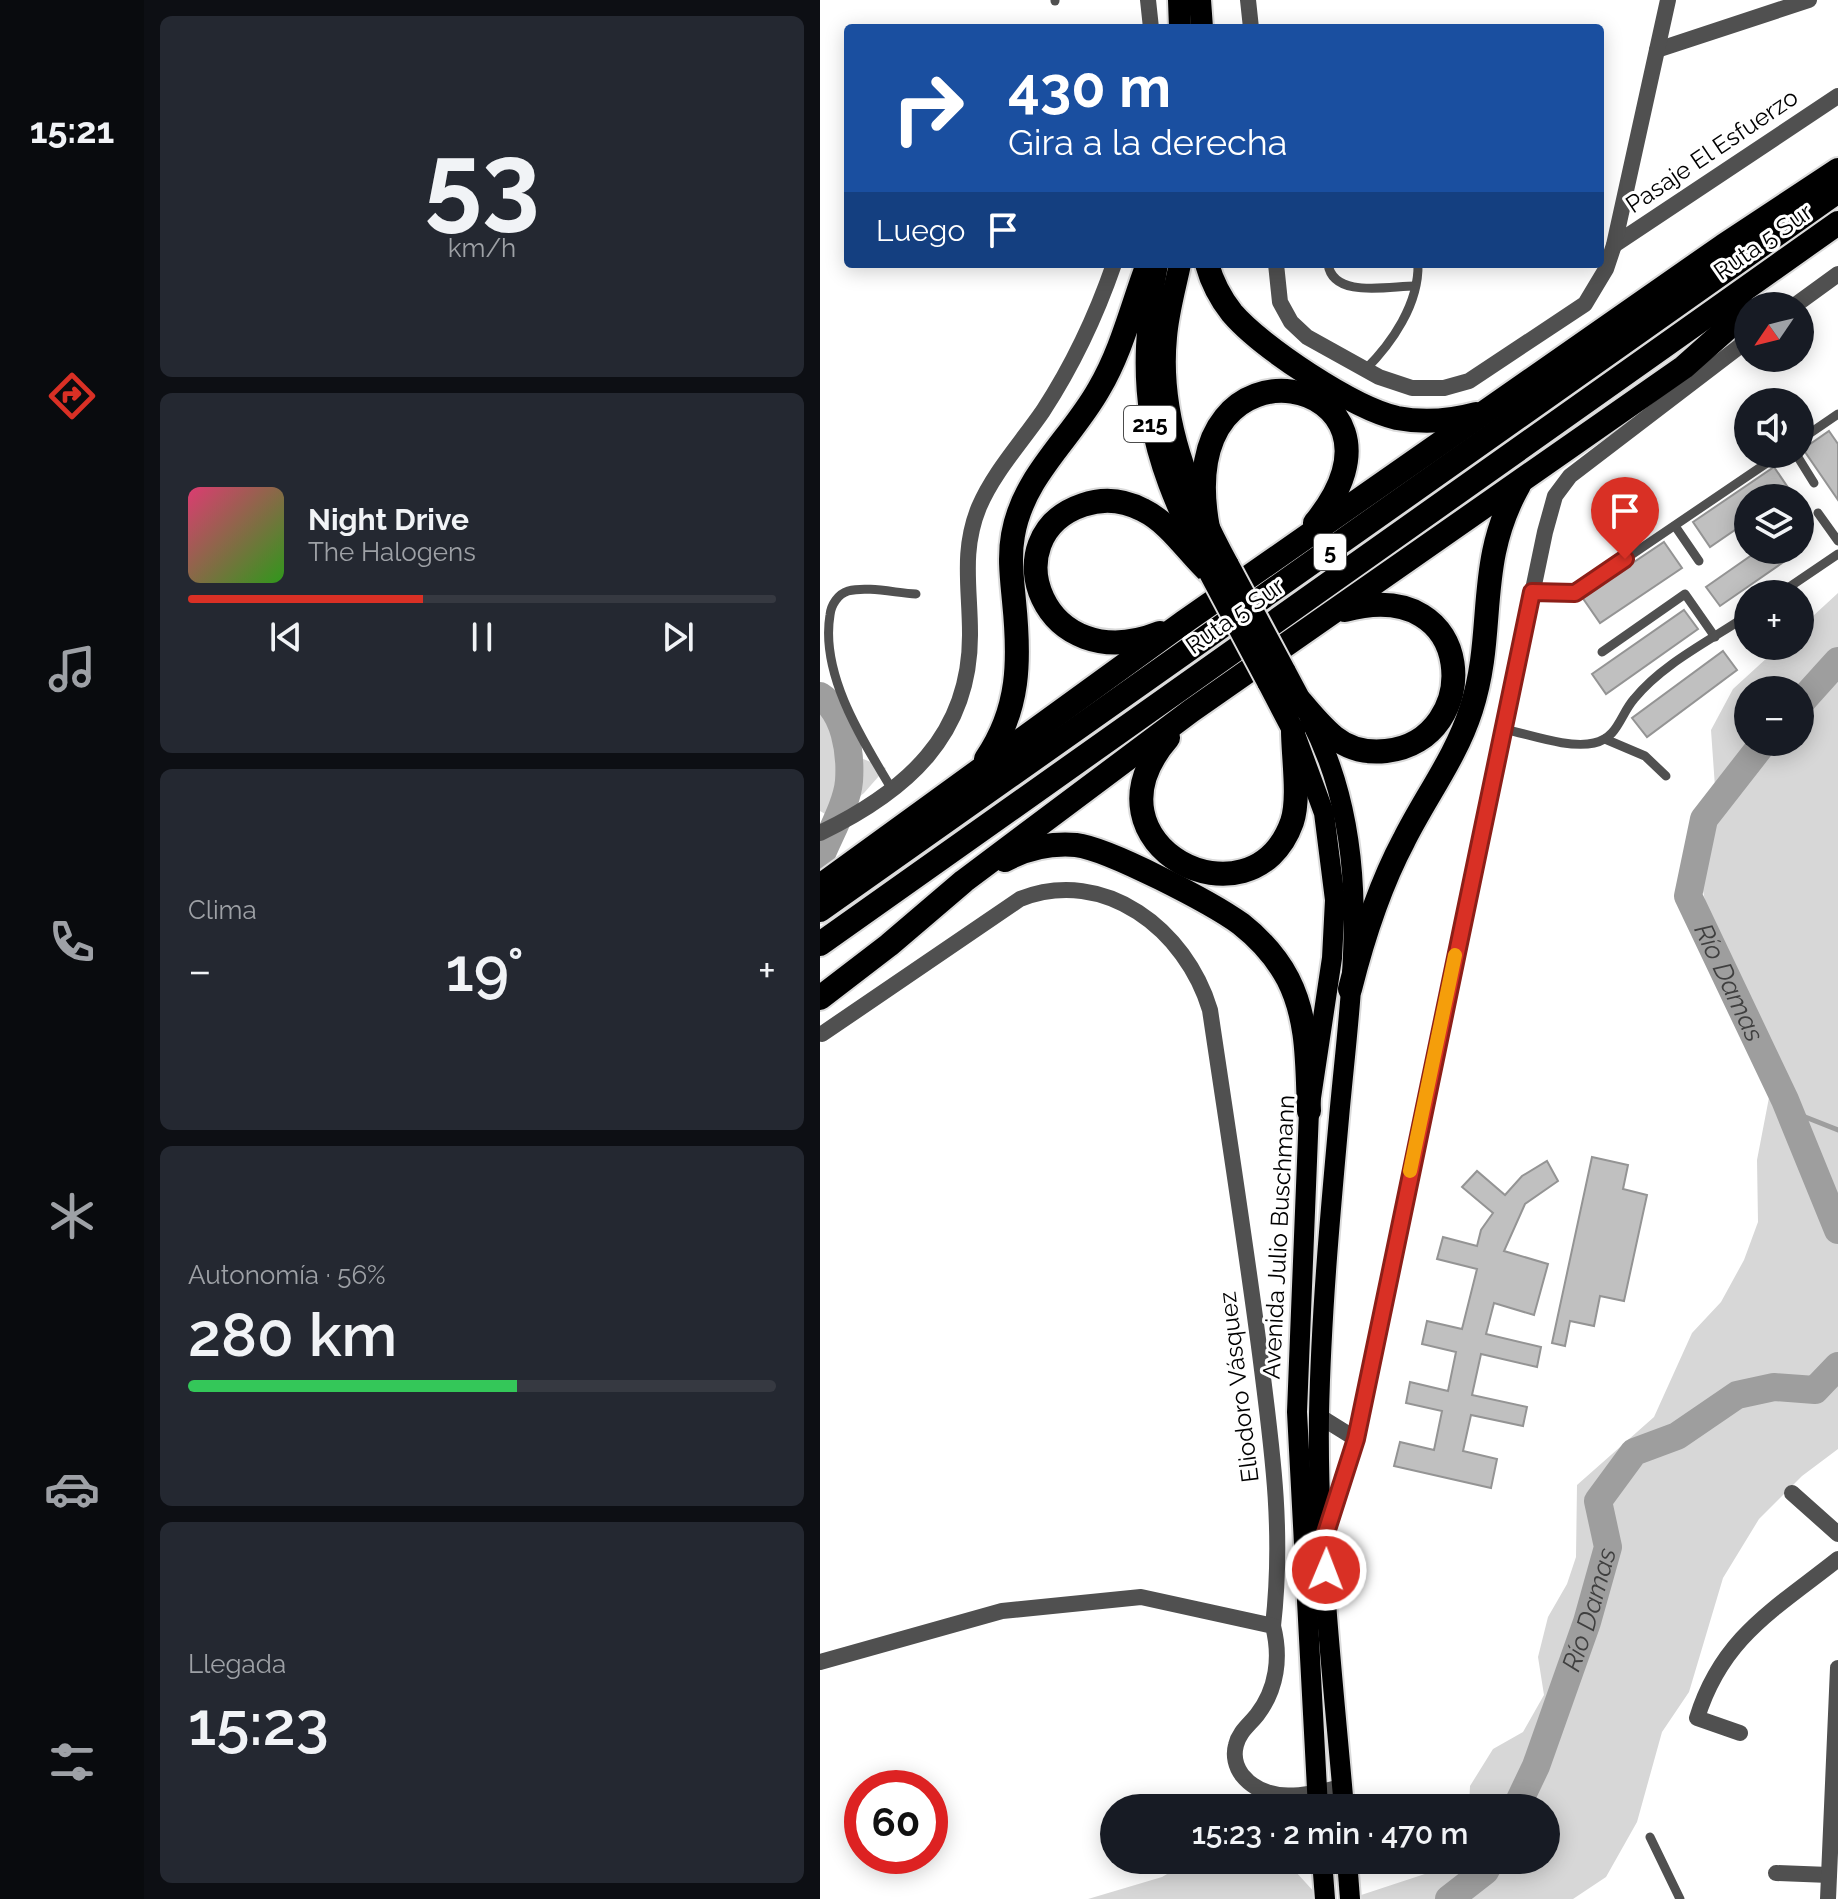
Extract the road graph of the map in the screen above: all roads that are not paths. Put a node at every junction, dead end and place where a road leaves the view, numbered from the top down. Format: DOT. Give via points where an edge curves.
graph roads {
  1 [pos="1148,0"];
  2 [pos="1179,0"];
  3 [pos="1200,0"];
  4 [pos="1248,0"];
  5 [pos="1668,0"];
  6 [pos="1809,0"];
  7 [pos="1151,24"];
  8 [pos="1180,24"];
  9 [pos="1202,24"];
  10 [pos="1251,24"];
  11 [pos="1657,50"];
  12 [pos="1838,96"];
  13 [pos="1838,170"];
  14 [pos="1838,191"];
  15 [pos="1838,226"];
  16 [pos="1614,245"];
  17 [pos="1112,268"];
  18 [pos="1147,268"];
  19 [pos="1156,268"];
  20 [pos="1179,268"];
  21 [pos="1209,268"];
  22 [pos="1276,268"];
  23 [pos="1329,268"];
  24 [pos="1417,268"];
  25 [pos="1838,274"];
  26 [pos="1415,286"];
  27 [pos="1767,292"];
  28 [pos="1813,292"];
  29 [pos="1734,322"];
  30 [pos="1734,350"];
  31 [pos="1365,370"];
  32 [pos="1490,410"];
  33 [pos="1838,414"];
  34 [pos="1814,430"];
  35 [pos="1760,468"];
  36 [pos="1805,468"];
  37 [pos="1521,480"];
  38 [pos="1814,483"];
  39 [pos="1818,513"];
  40 [pos="1675,526"];
  41 [pos="1208,528"];
  42 [pos="1838,541"];
  43 [pos="1297,543"];
  44 [pos="1838,554"];
  45 [pos="1699,561"];
  46 [pos="1219,569"];
  47 [pos="1800,580"];
  48 [pos="1532,592"];
  49 [pos="916,594"];
  50 [pos="1321,621"];
  51 [pos="1184,622"];
  52 [pos="1734,624"];
  53 [pos="1715,637"];
  54 [pos="1602,652"];
  55 [pos="1276,676"];
  56 [pos="1301,702"];
  57 [pos="1191,711"];
  58 [pos="1503,729"];
  59 [pos="1293,730"];
  60 [pos="1605,739"];
  61 [pos="973,775"];
  62 [pos="1666,776"];
  63 [pos="897,789"];
  64 [pos="820,833"];
  65 [pos="964,881"];
  66 [pos="820,886"];
  67 [pos="820,910"];
  68 [pos="820,944"];
  69 [pos="1350,989"];
  70 [pos="820,998"];
  71 [pos="822,1034"];
  72 [pos="1309,1111"];
  73 [pos="1319,1416"];
  74 [pos="1356,1439"];
  75 [pos="1792,1493"];
  76 [pos="1838,1534"];
  77 [pos="1324,1539"];
  78 [pos="1838,1559"];
  79 [pos="1273,1626"];
  80 [pos="820,1662"];
  81 [pos="1838,1668"];
  82 [pos="1838,1681"];
  83 [pos="1740,1733"];
  84 [pos="1836,1782"];
  85 [pos="1275,1794"];
  86 [pos="1318,1794"];
  87 [pos="1343,1794"];
  88 [pos="1650,1837"];
  89 [pos="1776,1873"];
  90 [pos="1323,1874"];
  91 [pos="1348,1874"];
  92 [pos="1829,1875"];
  93 [pos="1325,1899"];
  94 [pos="1350,1899"];
  95 [pos="1680,1899"];
  96 [pos="1828,1899"];
  1 -- 7 [label="street"];
  2 -- 8 [label="highway"];
  3 -- 9 [label="highway"];
  4 -- 10 [label="street"];
  5 -- 11 [label="street"];
  6 -- 11 [label="street"];
  11 -- 16 [label="street"];
  12 -- 16 [label="street, Pasaje El Esfuerzo"];
  13 -- 32 [label="highway"];
  14 -- 67 [label="highway, Ruta 5 Sur / 5"];
  15 -- 27 [label="highway"];
  15 -- 68 [label="highway, Ruta 5 Sur / 5"];
  16 -- 31 [label="street" via="1585,304 1469,381 1412,388"];
  17 -- 63 [label="street" via="1073,361 978,509 966,562 971,635 961,693 937,744"];
  18 -- 61 [label="highway" via="1109,371 1021,505 1011,555 1017,683 1003,730"];
  19 -- 46 [label="highway, 215" via="1145,335 1148,410 1164,476"];
  20 -- 41 [label="highway, 215" via="1166,339 1166,387 1183,463"];
  21 -- 32 [label="highway" via="1224,302 1245,326 1363,407 1426,421"];
  22 -- 31 [label="street" via="1280,302 1291,322"];
  23 -- 26 [label="lane" via="1343,285"];
  24 -- 26 [label="lane"];
  25 -- 28 [label="street"];
  26 -- 31 [label="lane" via="1397,331"];
  29 -- 37 [label="highway" via="1684,367"];
  30 -- 48 [label="street" via="1560,487"];
  32 -- 43 [label="highway"];
  33 -- 34 [label="lane"];
  35 -- 40 [label="lane"];
  36 -- 38 [label="lane"];
  37 -- 50 [label="highway"];
  37 -- 69 [label="highway" via="1490,559 1483,662 1472,710 1454,754 1390,868"];
  39 -- 42 [label="lane"];
  40 -- 45 [label="lane"];
  40 -- 48 [label="lane" via="1575,593"];
  41 -- 43 [label="highway" via="1203,483 1217,429 1246,399 1290,389 1312,396 1334,414 1347,457 1339,489"];
  41 -- 46 [label="highway, 215"];
  43 -- 51 [label="highway"];
  44 -- 47 [label="lane"];
  46 -- 51 [label="highway" via="1161,521 1129,503 1106,500 1080,506 1059,518 1046,534 1038,557 1040,591 1056,620 1074,634 1121,643"];
  46 -- 55 [label="highway, bridge"];
  48 -- 58 [label="street"];
  49 -- 63 [label="lane" via="848,591 831,608 825,636 859,735"];
  50 -- 56 [label="highway" via="1375,603 1411,608 1432,623 1447,644 1453,669 1451,695 1442,718 1425,735 1381,752 1357,749 1335,738"];
  50 -- 57 [label="highway"];
  51 -- 61 [label="highway"];
  52 -- 53 [label="lane"];
  53 -- 54 [label="lane" via="1685,594"];
  53 -- 60 [label="lane" via="1652,680"];
  55 -- 56 [label="highway"];
  55 -- 59 [label="highway, Avenida Julio Buschmann"];
  56 -- 69 [label="main road, Avenida Julio Buschmann" via="1327,755 1347,828 1355,906"];
  57 -- 59 [label="highway" via="1152,759 1140,795 1145,822 1158,845 1178,863 1203,873 1228,874 1252,867 1281,844 1295,810"];
  57 -- 65 [label="highway"];
  58 -- 60 [label="lane" via="1584,744"];
  58 -- 74 [label="street"];
  59 -- 72 [label="main road, Avenida Julio Buschmann" via="1324,813 1335,900 1332,958"];
  60 -- 62 [label="lane" via="1645,756"];
  61 -- 66 [label="highway"];
  63 -- 64 [label="street"];
  65 -- 70 [label="highway"];
  65 -- 72 [label="highway" via="1024,851 1073,845 1112,855 1239,923 1278,962 1294,993 1304,1026"];
  69 -- 73 [label="main road, Avenida Julio Buschmann"];
  71 -- 79 [label="street, Eliodoro Vásquez" via="1020,899 1047,890 1089,890 1114,898 1153,922 1180,948 1210,1010 1255,1311 1275,1472 1280,1566"];
  72 -- 86 [label="main road, Avenida Julio Buschmann" via="1297,1412"];
  73 -- 74 [label="street"];
  73 -- 77 [label="main road, Avenida Julio Buschmann"];
  74 -- 77 [label="street"];
  75 -- 76 [label="street"];
  77 -- 87 [label="main road, Avenida Julio Buschmann"];
  78 -- 83 [label="street" via="1727,1653 1706,1688 1697,1718"];
  79 -- 80 [label="street" via="1141,1597 1002,1611"];
  79 -- 85 [label="street, Eliodoro Vásquez" via="1275,1679 1264,1705 1237,1741 1235,1758 1245,1778"];
  81 -- 82 [label="street"];
  82 -- 84 [label="street"];
  84 -- 92 [label="street"];
  88 -- 95 [label="lane"];
  89 -- 92 [label="street"];
  90 -- 93 [label="main road"];
  91 -- 94 [label="main road"];
  92 -- 96 [label="street"];
}
